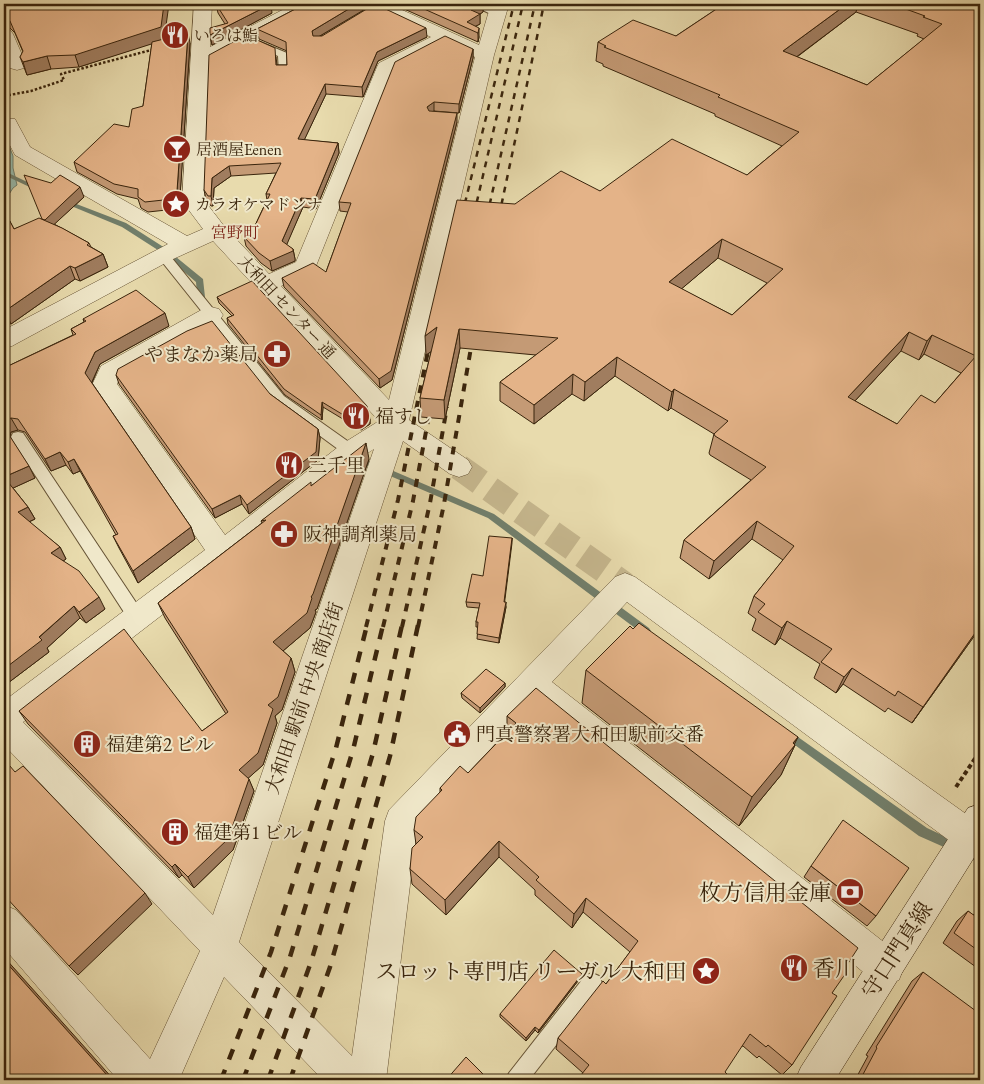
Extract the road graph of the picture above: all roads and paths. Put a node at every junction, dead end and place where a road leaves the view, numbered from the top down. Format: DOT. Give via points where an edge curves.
graph roads {
  1 [pos="203,4"];
  2 [pos="307,4"];
  3 [pos="475,4"];
  4 [pos="376,7"];
  5 [pos="499,9"];
  6 [pos="4,34"];
  7 [pos="446,36"];
  8 [pos="202,37"];
  9 [pos="244,37"];
  10 [pos="485,55"];
  11 [pos="201,60"];
  12 [pos="17,64"];
  13 [pos="283,72"];
  14 [pos="4,96"];
  15 [pos="8,123"];
  16 [pos="216,231"];
  17 [pos="186,245"];
  18 [pos="164,255"];
  19 [pos="266,284"];
  20 [pos="211,315"];
  21 [pos="4,340"];
  22 [pos="396,423"];
  23 [pos="18,437"];
  24 [pos="352,451"];
  25 [pos="459,467"];
  26 [pos="222,553"];
  27 [pos="137,618"];
  28 [pos="532,684"];
  29 [pos="4,719"];
  30 [pos="4,724"];
  31 [pos="980,752"];
  32 [pos="951,792"];
  33 [pos="975,828"];
  34 [pos="4,922"];
  35 [pos="220,946"];
  36 [pos="886,967"];
  37 [pos="592,983"];
  38 [pos="143,1080"];
  39 [pos="157,1080"];
  40 [pos="349,1080"];
  41 [pos="367,1080"];
  42 [pos="516,1080"];
  43 [pos="814,1080"];
  1 -- 8 [label="street, 大和田 センター 通"];
  2 -- 9 [label="street"];
  3 -- 5 [label="lane"];
  4 -- 7 [label="street"];
  5 -- 10 [label="street, 大和田 駅前 中央 商店街"];
  6 -- 12 [label="street"];
  7 -- 10 [label="street"];
  7 -- 19 [label="street" via="386,67 304,266"];
  8 -- 11 [label="street, 大和田 センター 通"];
  8 -- 14 [label="path" via="62,74 64,80"];
  9 -- 11 [label="street"];
  9 -- 13 [label="lane" via="283,55"];
  10 -- 22 [label="street, 大和田 駅前 中央 商店街" via="465,118"];
  11 -- 16 [label="street, 大和田 センター 通" via="193,201"];
  15 -- 17 [label="street" via="22,151"];
  16 -- 17 [label="street"];
  16 -- 19 [label="street, 大和田 センター 通"];
  17 -- 18 [label="street"];
  18 -- 20 [label="lane"];
  18 -- 21 [label="street"];
  19 -- 22 [label="street, 大和田 センター 通"];
  20 -- 24 [label="lane" via="279,399"];
  20 -- 26 [label="street" via="110,372 104,385"];
  22 -- 24 [label="street"];
  22 -- 25 [label="street, 大和田 センター 通"];
  22 -- 35 [label="street, 大和田 駅前 中央 商店街"];
  23 -- 27 [label="lane"];
  24 -- 26 [label="street"];
  26 -- 27 [label="street"];
  27 -- 29 [label="street"];
  28 -- 33 [label="street" via="625,585"];
  28 -- 36 [label="street"];
  28 -- 41 [label="street" via="401,821"];
  30 -- 35 [label="street"];
  31 -- 32 [label="path"];
  33 -- 36 [label="street, 守口門真線"];
  34 -- 38 [label="street"];
  35 -- 39 [label="street, 大和田 駅前 中央 商店街" via="164,1073"];
  35 -- 40 [label="street"];
  36 -- 43 [label="street, 守口門真線"];
  37 -- 42 [label="lane"];
}
